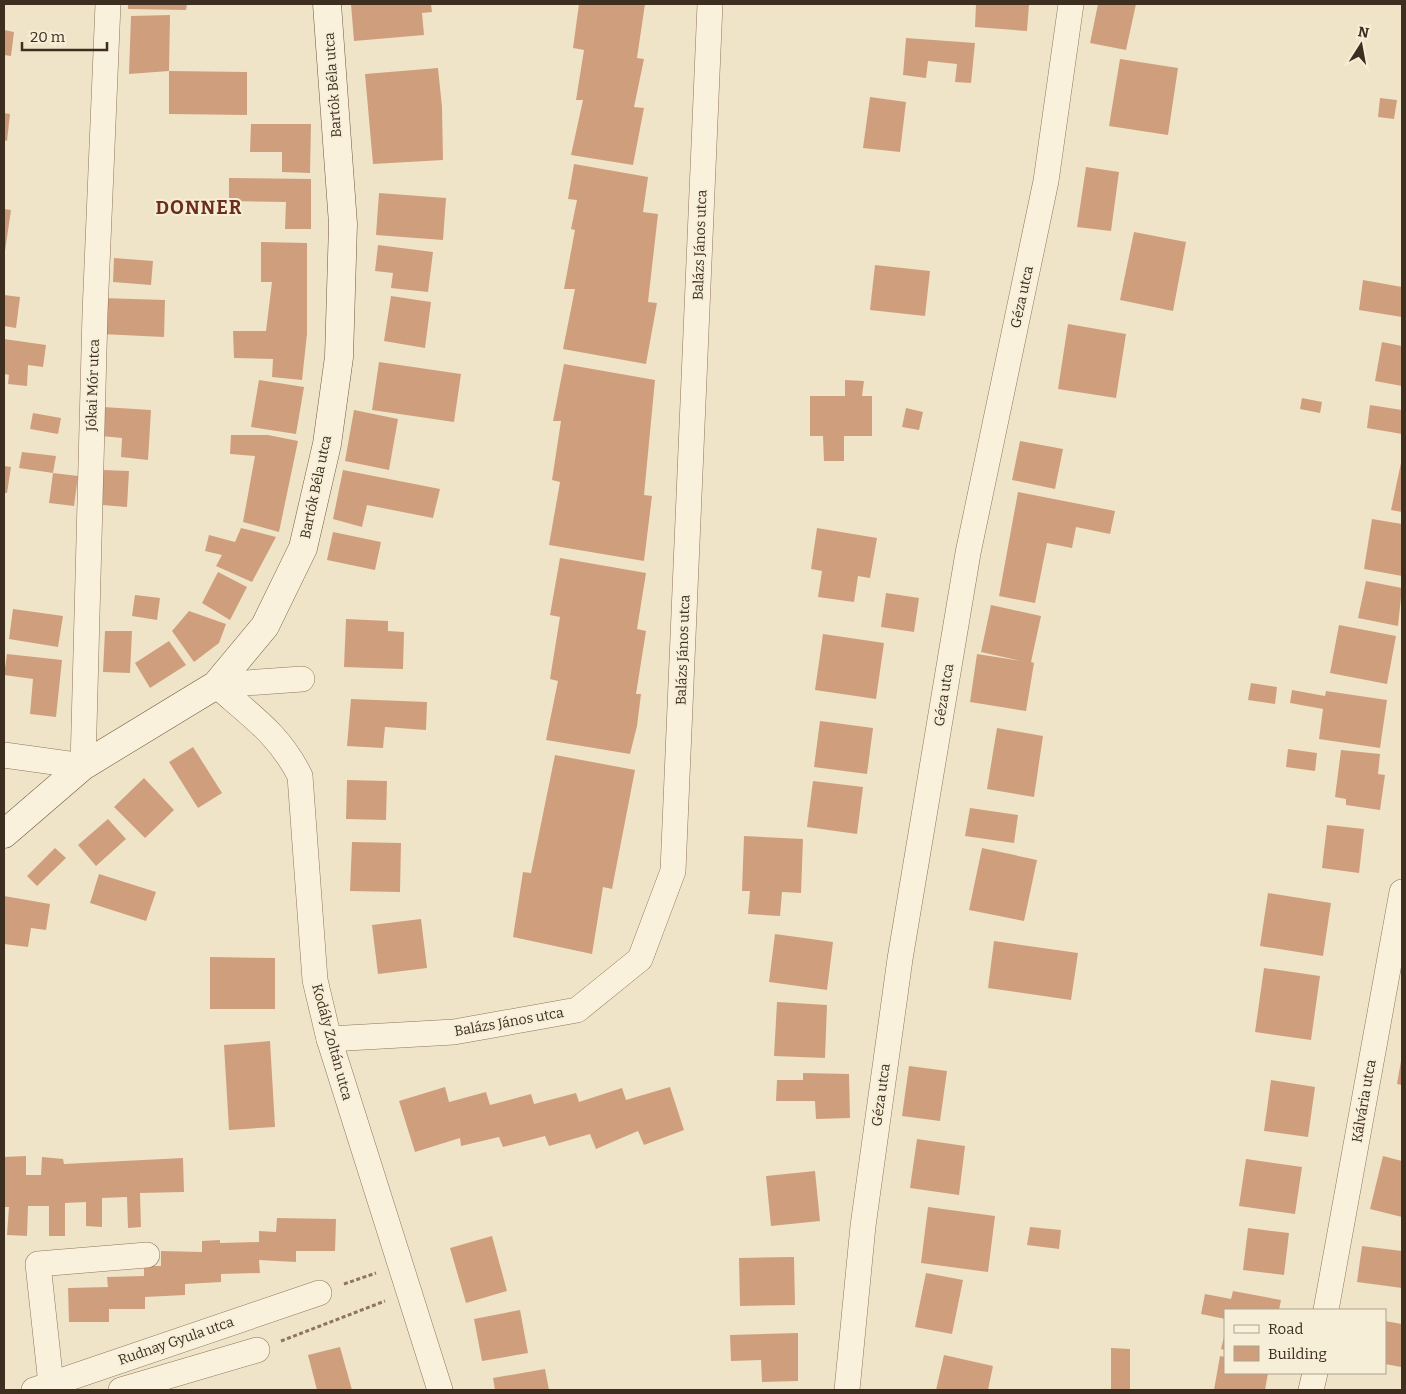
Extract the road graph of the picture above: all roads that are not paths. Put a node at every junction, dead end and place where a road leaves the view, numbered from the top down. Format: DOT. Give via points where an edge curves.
graph roads {
  1 [pos="108,4"];
  2 [pos="327,4"];
  3 [pos="710,4"];
  4 [pos="1071,4"];
  5 [pos="302,679"];
  6 [pos="216,686"];
  7 [pos="4,755"];
  8 [pos="84,766"];
  9 [pos="4,834"];
  10 [pos="1402,892"];
  11 [pos="329,1040"];
  12 [pos="147,1254"];
  13 [pos="319,1293"];
  14 [pos="1326,1309"];
  15 [pos="257,1350"];
  16 [pos="1314,1374"];
  17 [pos="42,1387"];
  18 [pos="121,1390"];
  19 [pos="440,1390"];
  20 [pos="847,1390"];
  21 [pos="1311,1390"];
  1 -- 8 [label="street, Jókai Mór utca" via="95,313"];
  2 -- 6 [label="street, Bartók Béla utca" via="343,224 339,357 327,444 303,548 265,626"];
  3 -- 11 [label="street, Balázs János utca" via="674,861 670,880 640,959 577,1010 454,1032"];
  4 -- 20 [label="street, Géza utca" via="1046,182 968,553 902,949 863,1226"];
  5 -- 6 [label="street"];
  6 -- 8 [label="street, Bartók Béla utca"];
  6 -- 11 [label="street, Kodály Zoltán utca" via="275,736 300,776 315,980"];
  7 -- 8 [label="street"];
  8 -- 9 [label="street, Bartók Béla utca"];
  10 -- 14 [label="street, Kálvária utca"];
  11 -- 19 [label="street, Kodály Zoltán utca"];
  12 -- 17 [label="street" via="38,1264"];
  13 -- 17 [label="street, Rudnay Gyula utca"];
  15 -- 18 [label="street"];
  16 -- 21 [label="street"];
}
